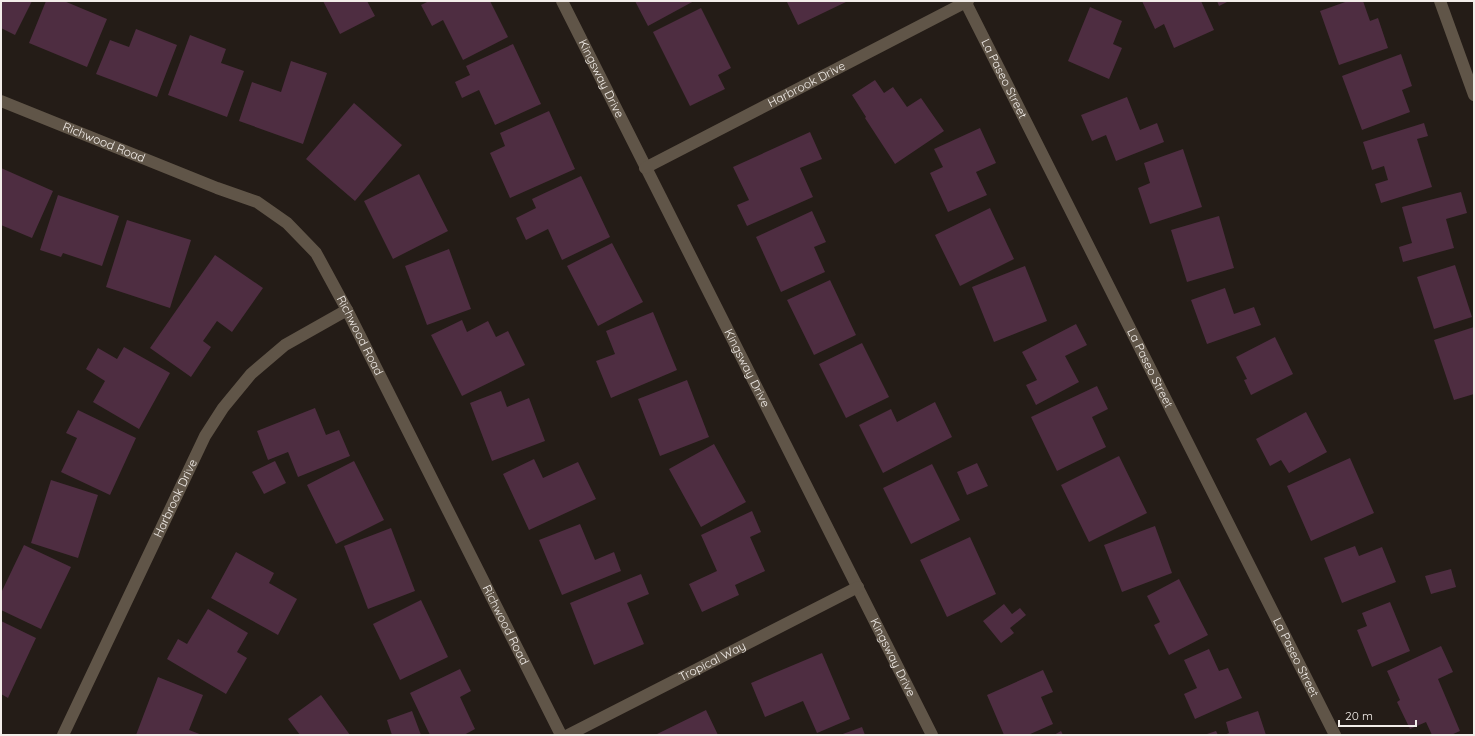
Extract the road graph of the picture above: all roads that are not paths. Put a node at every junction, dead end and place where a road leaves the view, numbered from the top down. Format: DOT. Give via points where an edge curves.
graph roads {
  1 [pos="562,1"];
  2 [pos="966,1"];
  3 [pos="1440,1"];
  4 [pos="1474,95"];
  5 [pos="1,100"];
  6 [pos="645,168"];
  7 [pos="347,310"];
  8 [pos="858,587"];
  9 [pos="63,735"];
  10 [pos="561,735"];
  11 [pos="568,735"];
  12 [pos="932,735"];
  13 [pos="1335,735"];
  1 -- 6 [label="street, Kingsway Drive"];
  2 -- 6 [label="street, Harbrook Drive"];
  2 -- 13 [label="street, La Paseo Street"];
  3 -- 4 [label="street"];
  5 -- 7 [label="street, Richwood Road" via="257,202 287,223 316,253"];
  6 -- 8 [label="street, Kingsway Drive"];
  7 -- 9 [label="street, Harbrook Drive" via="284,345 251,374 223,408 205,436"];
  7 -- 10 [label="street, Richwood Road"];
  8 -- 11 [label="street, Tropical Way"];
  8 -- 12 [label="street, Kingsway Drive"];
}
